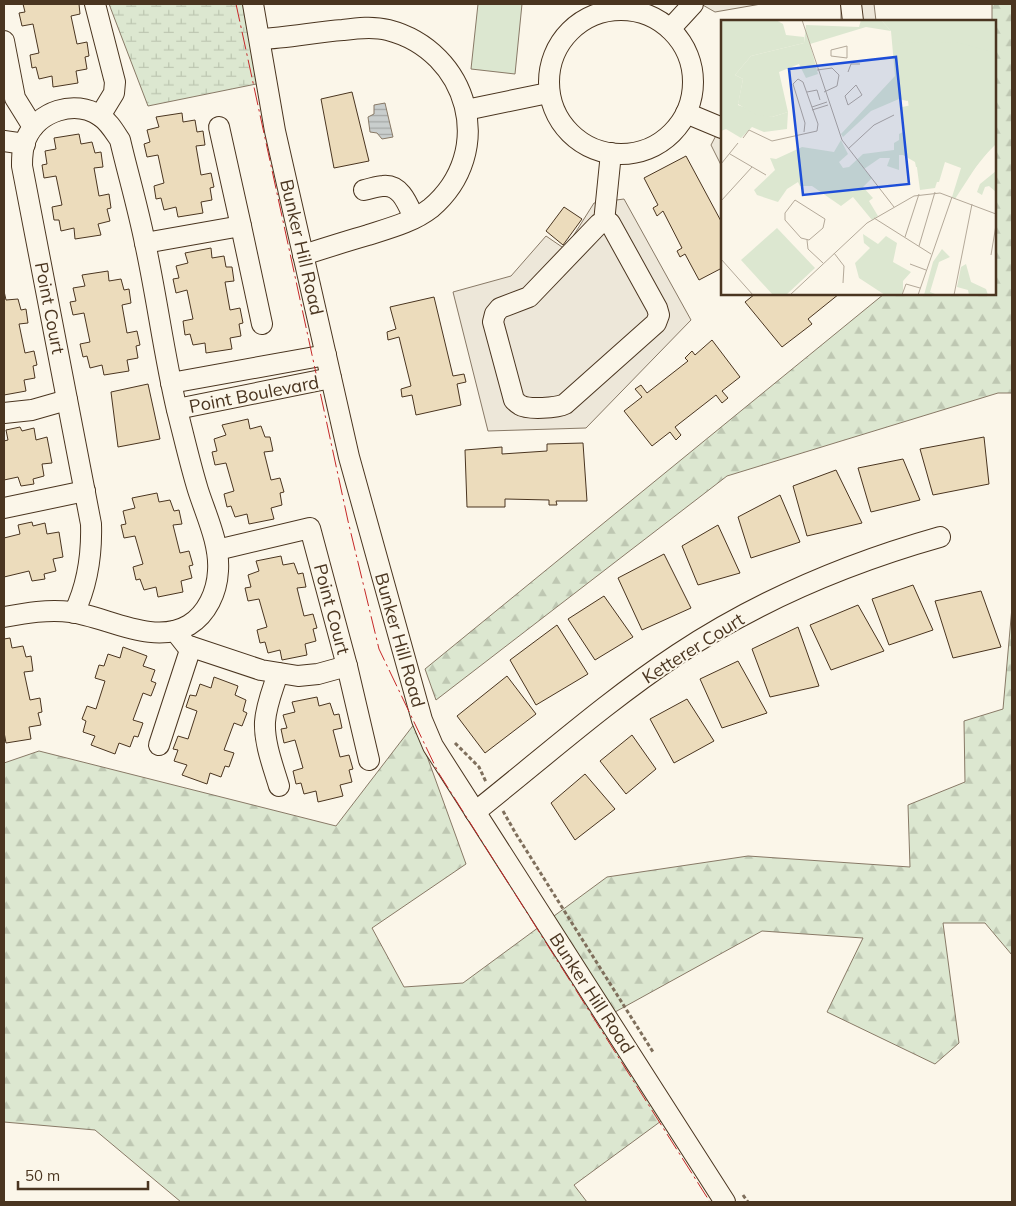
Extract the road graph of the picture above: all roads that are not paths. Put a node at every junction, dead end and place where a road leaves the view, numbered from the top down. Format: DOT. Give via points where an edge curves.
graph roads {
  1 [pos="95,4"];
  2 [pos="253,4"];
  3 [pos="693,4"];
  4 [pos="851,4"];
  5 [pos="584,11"];
  6 [pos="853,20"];
  7 [pos="670,29"];
  8 [pos="260,39"];
  9 [pos="4,41"];
  10 [pos="548,93"];
  11 [pos="466,110"];
  12 [pos="686,113"];
  13 [pos="100,116"];
  14 [pos="219,127"];
  15 [pos="721,128"];
  16 [pos="29,135"];
  17 [pos="4,141"];
  18 [pos="611,153"];
  19 [pos="364,190"];
  20 [pos="414,218"];
  21 [pos="604,222"];
  22 [pos="240,226"];
  23 [pos="145,243"];
  24 [pos="303,255"];
  25 [pos="262,324"];
  26 [pos="326,355"];
  27 [pos="331,378"];
  28 [pos="171,383"];
  29 [pos="67,400"];
  30 [pos="177,409"];
  31 [pos="4,413"];
  32 [pos="85,491"];
  33 [pos="4,508"];
  34 [pos="940,538"];
  35 [pos="216,550"];
  36 [pos="74,613"];
  37 [pos="4,617"];
  38 [pos="175,631"];
  39 [pos="191,647"];
  40 [pos="347,666"];
  41 [pos="278,673"];
  42 [pos="159,745"];
  43 [pos="369,760"];
  44 [pos="279,786"];
  45 [pos="475,812"];
  46 [pos="734,1198"];
  1 -- 13 [label="street" via="115,82 114,93"];
  2 -- 8 [label="street, Bunker Hill Road"];
  3 -- 7 [label="street"];
  4 -- 6 [label="street"];
  5 -- 7 [label="street" via="634,11 651,16"];
  5 -- 10 [label="street" via="552,59"];
  7 -- 12 [label="street" via="682,43 693,74 693,91"];
  8 -- 11 [label="street" via="363,28 406,36 437,56 451,72"];
  8 -- 24 [label="street, Bunker Hill Road" via="275,131"];
  9 -- 16 [label="street" via="15,98"];
  10 -- 11 [label="street"];
  10 -- 18 [label="street" via="556,114 577,139 593,149"];
  11 -- 20 [label="street" via="468,132 458,173 447,191"];
  12 -- 15 [label="street"];
  12 -- 18 [label="street" via="665,139 648,149"];
  13 -- 16 [label="street" via="71,108 57,111 44,117"];
  13 -- 23 [label="street" via="111,125 120,140"];
  14 -- 22 [label="street"];
  16 -- 17 [label="street"];
  16 -- 29 [label="street, Point Court" via="22,154 22,166"];
  18 -- 21 [label="street"];
  19 -- 20 [label="street" via="384,185 393,188 404,196"];
  20 -- 24 [label="street"];
  21 -- 21 [label="street" via="529,297 500,308 495,314 493,322 514,400 519,405 558,408 565,404 656,324 657,308 610,223"];
  22 -- 23 [label="street"];
  22 -- 25 [label="street"];
  23 -- 28 [label="street"];
  24 -- 26 [label="street, Bunker Hill Road"];
  26 -- 27 [label="street, Bunker Hill Road"];
  26 -- 28 [label="street, Point Boulevard"];
  27 -- 30 [label="street, Point Boulevard"];
  27 -- 45 [label="street, Bunker Hill Road" via="349,457 422,720 433,746"];
  28 -- 30 [label="street"];
  29 -- 31 [label="street" via="32,410"];
  29 -- 32 [label="street, Point Court"];
  30 -- 35 [label="street"];
  32 -- 33 [label="street"];
  32 -- 36 [label="street, Point Court" via="92,548 88,574"];
  34 -- 45 [label="street, Ketterer Court" via="859,563 801,586 737,619 628,690"];
  35 -- 38 [label="street" via="218,570 209,605 200,617"];
  35 -- 40 [label="street, Point Court" via="310,528"];
  36 -- 37 [label="street" via="30,612"];
  36 -- 38 [label="street" via="133,629 159,633"];
  38 -- 39 [label="street, Point Court"];
  39 -- 41 [label="street, Point Court"];
  39 -- 42 [label="street"];
  40 -- 41 [label="street, Point Court" via="318,674"];
  40 -- 43 [label="street, Point Court"];
  41 -- 44 [label="street" via="265,723"];
  45 -- 46 [label="street, Bunker Hill Road"];
}
